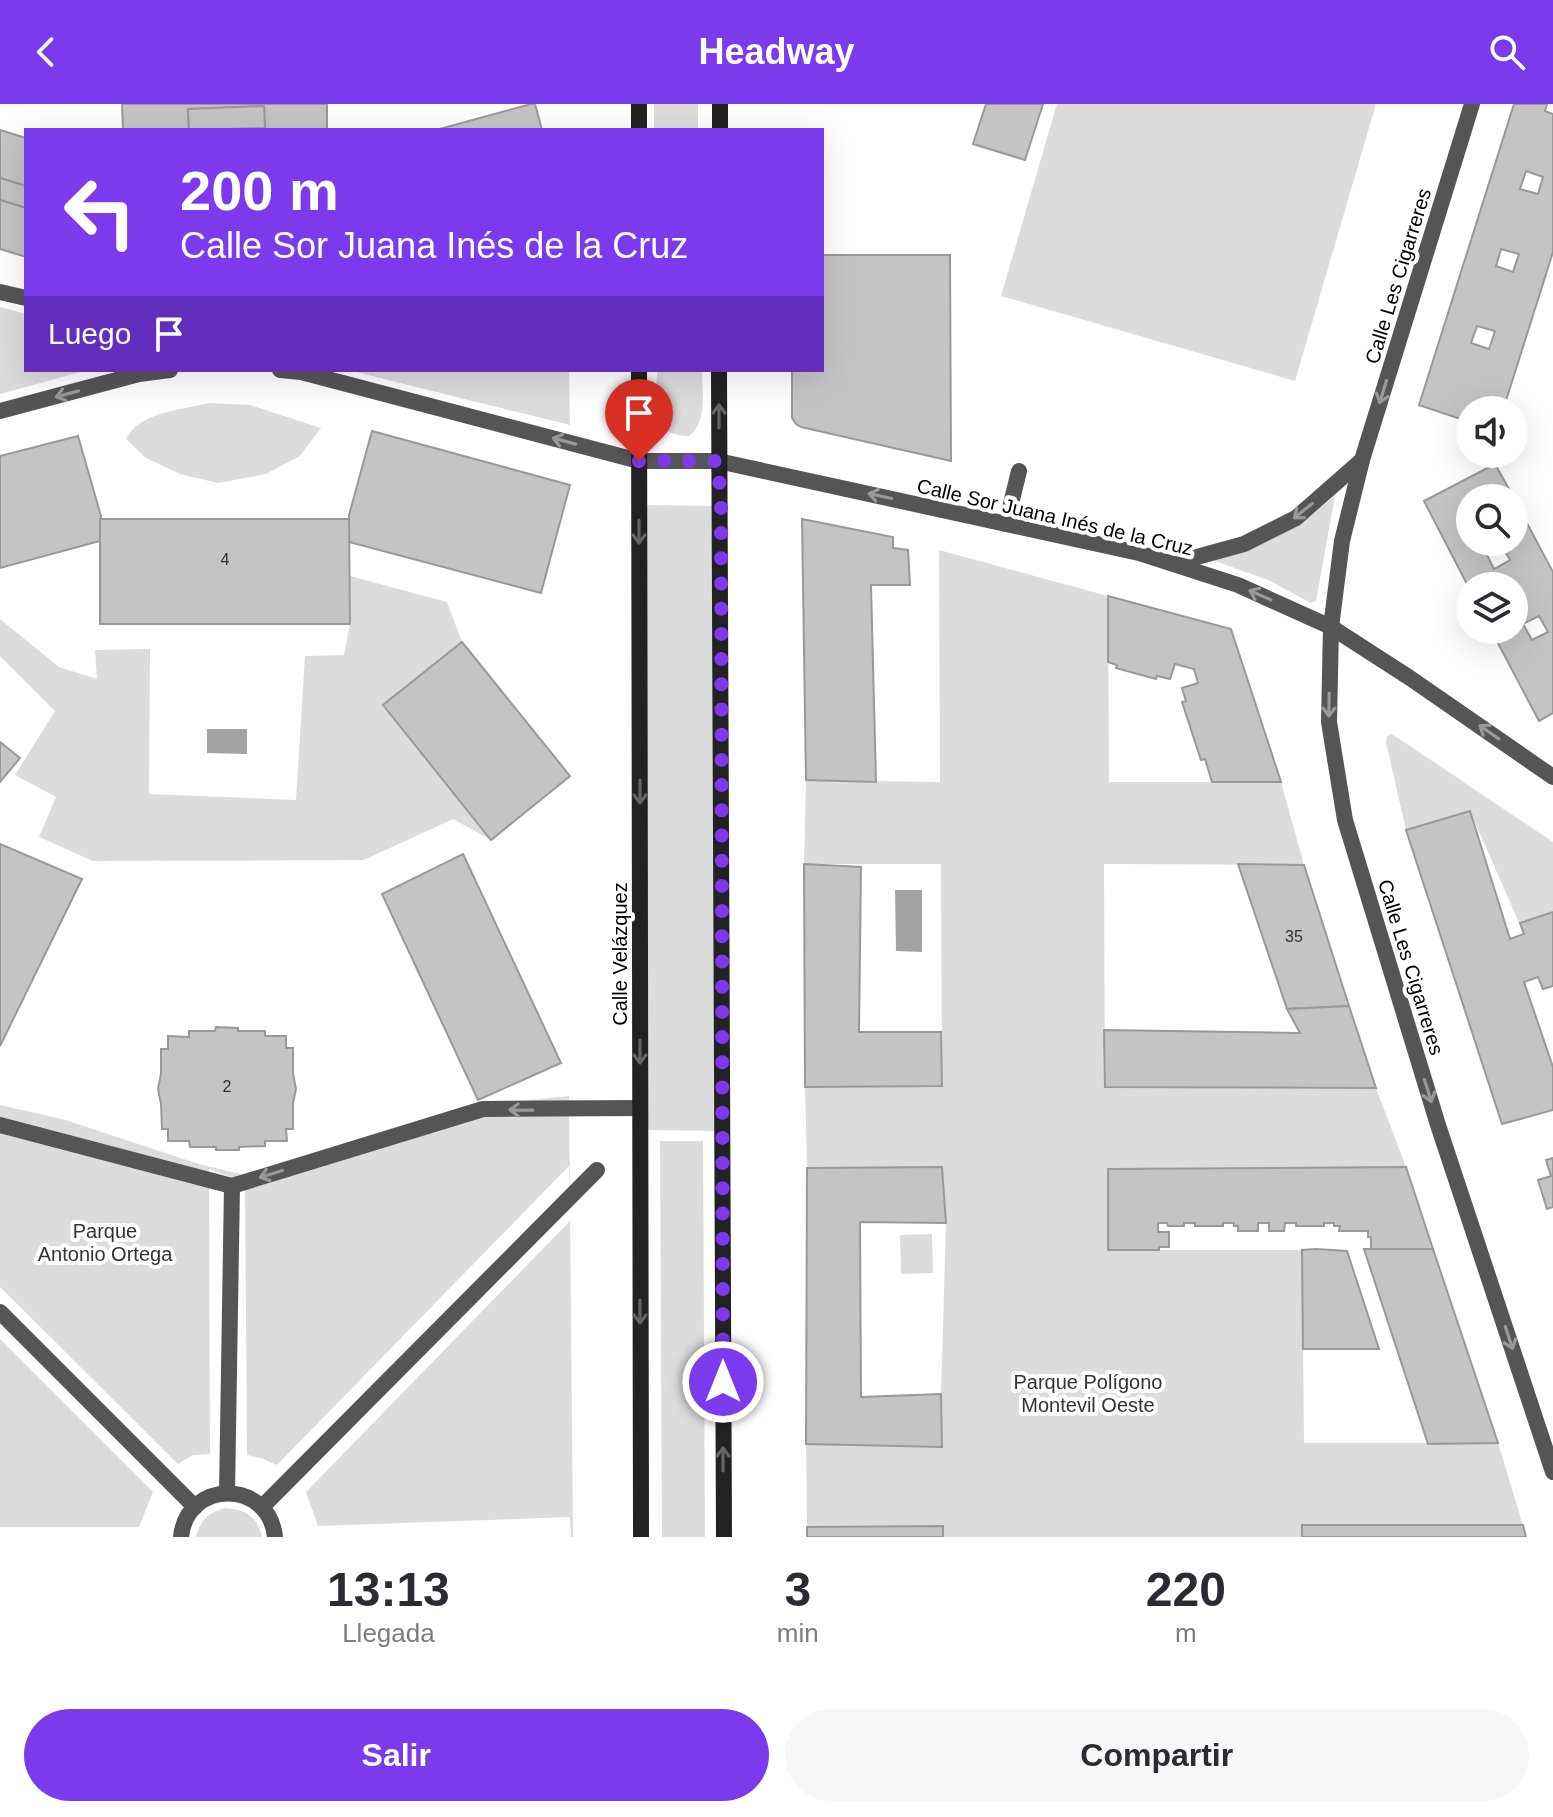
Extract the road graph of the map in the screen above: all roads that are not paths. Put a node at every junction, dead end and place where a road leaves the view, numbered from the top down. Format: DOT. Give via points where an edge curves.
graph roads {
  1 [pos="639,104"];
  2 [pos="720,104"];
  3 [pos="1472,104"];
  4 [pos="639,128"];
  5 [pos="720,128"];
  6 [pos="0,292"];
  7 [pos="24,298"];
  8 [pos="154,372"];
  9 [pos="301,372"];
  10 [pos="639,372"];
  11 [pos="719,372"];
  12 [pos="0,411"];
  13 [pos="1362,460"];
  14 [pos="639,461"];
  15 [pos="718,461"];
  16 [pos="1019,471"];
  17 [pos="1006,524"];
  18 [pos="1174,563"];
  19 [pos="1331,627"];
  20 [pos="1553,777"];
  21 [pos="640,1108"];
  22 [pos="0,1125"];
  23 [pos="597,1170"];
  24 [pos="232,1186"];
  25 [pos="0,1312"];
  26 [pos="1553,1472"];
  27 [pos="227,1493"];
  28 [pos="195,1507"];
  29 [pos="262,1507"];
  30 [pos="181,1537"];
  31 [pos="275,1537"];
  32 [pos="641,1537"];
  33 [pos="724,1537"];
  1 -- 4 [label="street"];
  2 -- 5 [label="street"];
  3 -- 13 [label="street, Calle Les Cigarreres, one-way"];
  6 -- 7 [label="street"];
  8 -- 12 [label="street, one-way"];
  14 -- 9 [label="street, Calle Sor Juana Inés de la Cruz, one-way"];
  10 -- 14 [label="street, Calle Velázquez"];
  15 -- 11 [label="street, one-way"];
  13 -- 18 [label="street, one-way" via="1296,518 1244,544"];
  13 -- 19 [label="street, Calle Les Cigarreres" via="1342,541"];
  14 -- 15 [label="street, Calle Sor Juana Inés de la Cruz"];
  14 -- 21 [label="street, Calle Velázquez, one-way"];
  17 -- 15 [label="street, Calle Sor Juana Inés de la Cruz, one-way"];
  33 -- 15 [label="street, one-way"];
  16 -- 17 [label="street"];
  17 -- 18 [label="street, Calle Sor Juana Inés de la Cruz"];
  19 -- 18 [label="street, Calle Sor Juana Inés de la Cruz, one-way"];
  20 -- 19 [label="street, Calle Sor Juana Inés de la Cruz, one-way"];
  19 -- 26 [label="street, Calle Les Cigarreres, one-way" via="1329,722 1345,820 1438,1125"];
  21 -- 24 [label="street, one-way" via="483,1109"];
  21 -- 32 [label="street, Calle Velázquez, one-way"];
  22 -- 24 [label="street"];
  23 -- 29 [label="street"];
  24 -- 27 [label="street"];
  25 -- 28 [label="street"];
  27 -- 28 [label="street"];
  27 -- 29 [label="street"];
  28 -- 30 [label="street"];
  29 -- 31 [label="street"];
}
